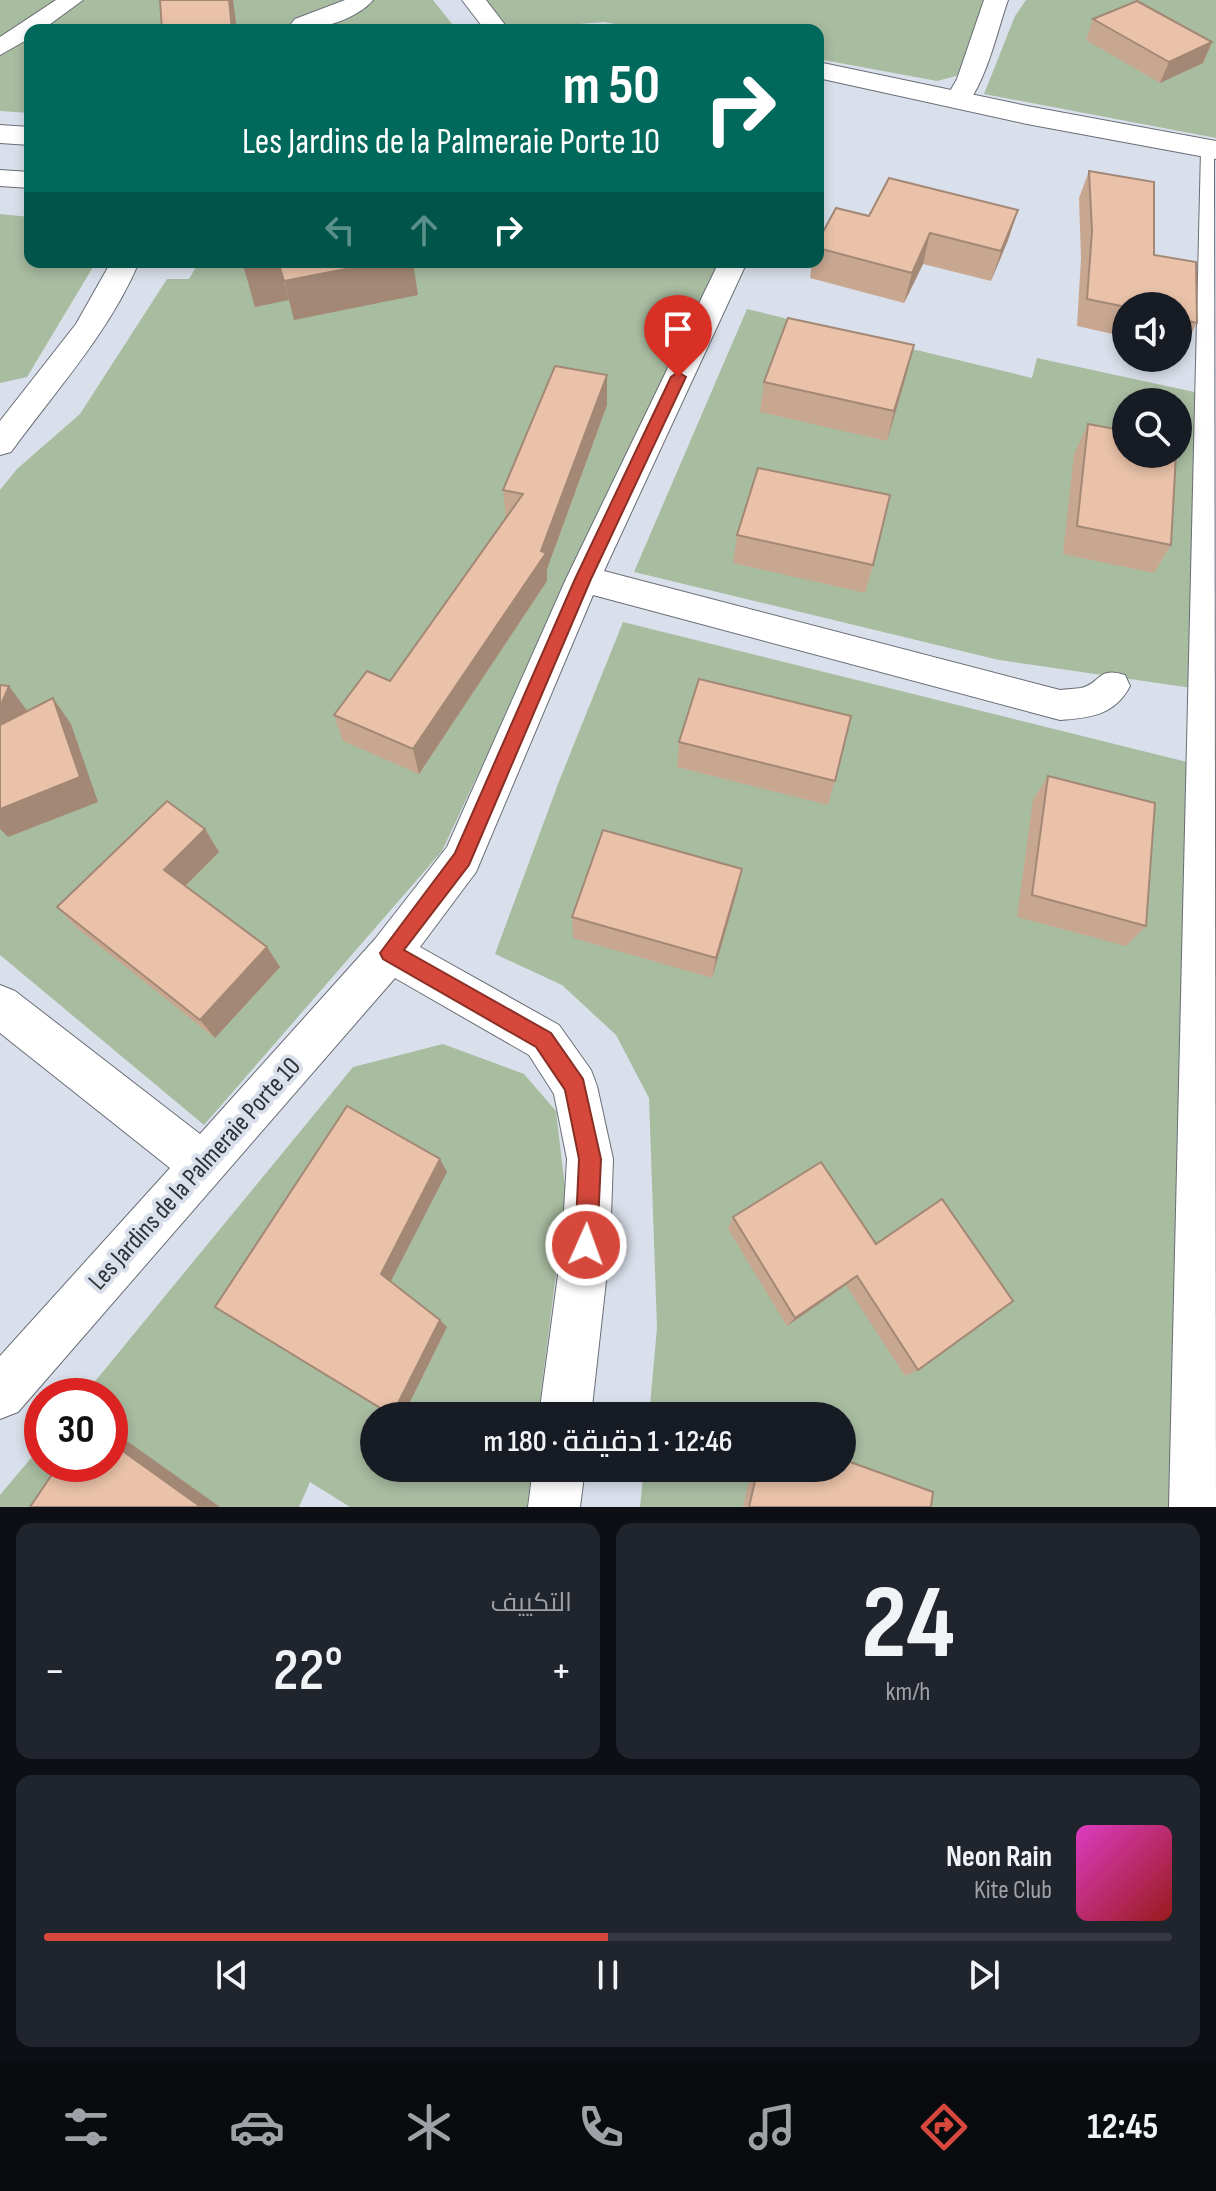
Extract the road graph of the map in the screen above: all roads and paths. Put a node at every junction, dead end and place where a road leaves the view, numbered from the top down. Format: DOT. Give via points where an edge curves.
graph roads {
  1 [pos="71,0"];
  2 [pos="361,0"];
  3 [pos="474,0"];
  4 [pos="998,1"];
  5 [pos="36,24"];
  6 [pos="303,24"];
  7 [pos="492,24"];
  8 [pos="24,32"];
  9 [pos="0,48"];
  10 [pos="824,74"];
  11 [pos="958,100"];
  12 [pos="0,134"];
  13 [pos="24,136"];
  14 [pos="1215,150"];
  15 [pos="0,178"];
  16 [pos="24,180"];
  17 [pos="123,268"];
  18 [pos="730,268"];
  19 [pos="40,389"];
  20 [pos="0,397"];
  21 [pos="0,444"];
  22 [pos="583,579"];
  23 [pos="1112,686"];
  24 [pos="390,953"];
  25 [pos="0,1006"];
  26 [pos="203,1165"];
  27 [pos="0,1394"];
  28 [pos="567,1402"];
  29 [pos="557,1482"];
  30 [pos="554,1507"];
  31 [pos="1195,1507"];
  1 -- 5 [label="street"];
  2 -- 6 [label="street"];
  3 -- 7 [label="street"];
  4 -- 11 [label="street"];
  8 -- 9 [label="street"];
  10 -- 11 [label="street"];
  11 -- 14 [label="street"];
  12 -- 13 [label="street"];
  14 -- 31 [label="street"];
  15 -- 16 [label="street"];
  17 -- 19 [label="street"];
  18 -- 22 [label="street, Les Jardins de la Palmeraie Porte 10"];
  19 -- 20 [label="street"];
  19 -- 21 [label="street"];
  22 -- 23 [label="street" via="1060,705 1093,702"];
  22 -- 24 [label="street, Les Jardins de la Palmeraie Porte 10" via="462,859"];
  24 -- 26 [label="street, Les Jardins de la Palmeraie Porte 10"];
  24 -- 28 [label="street" via="544,1040 575,1086 590,1159 586,1245"];
  25 -- 26 [label="street"];
  26 -- 27 [label="street, Les Jardins de la Palmeraie Porte 10"];
  29 -- 30 [label="street"];
}
